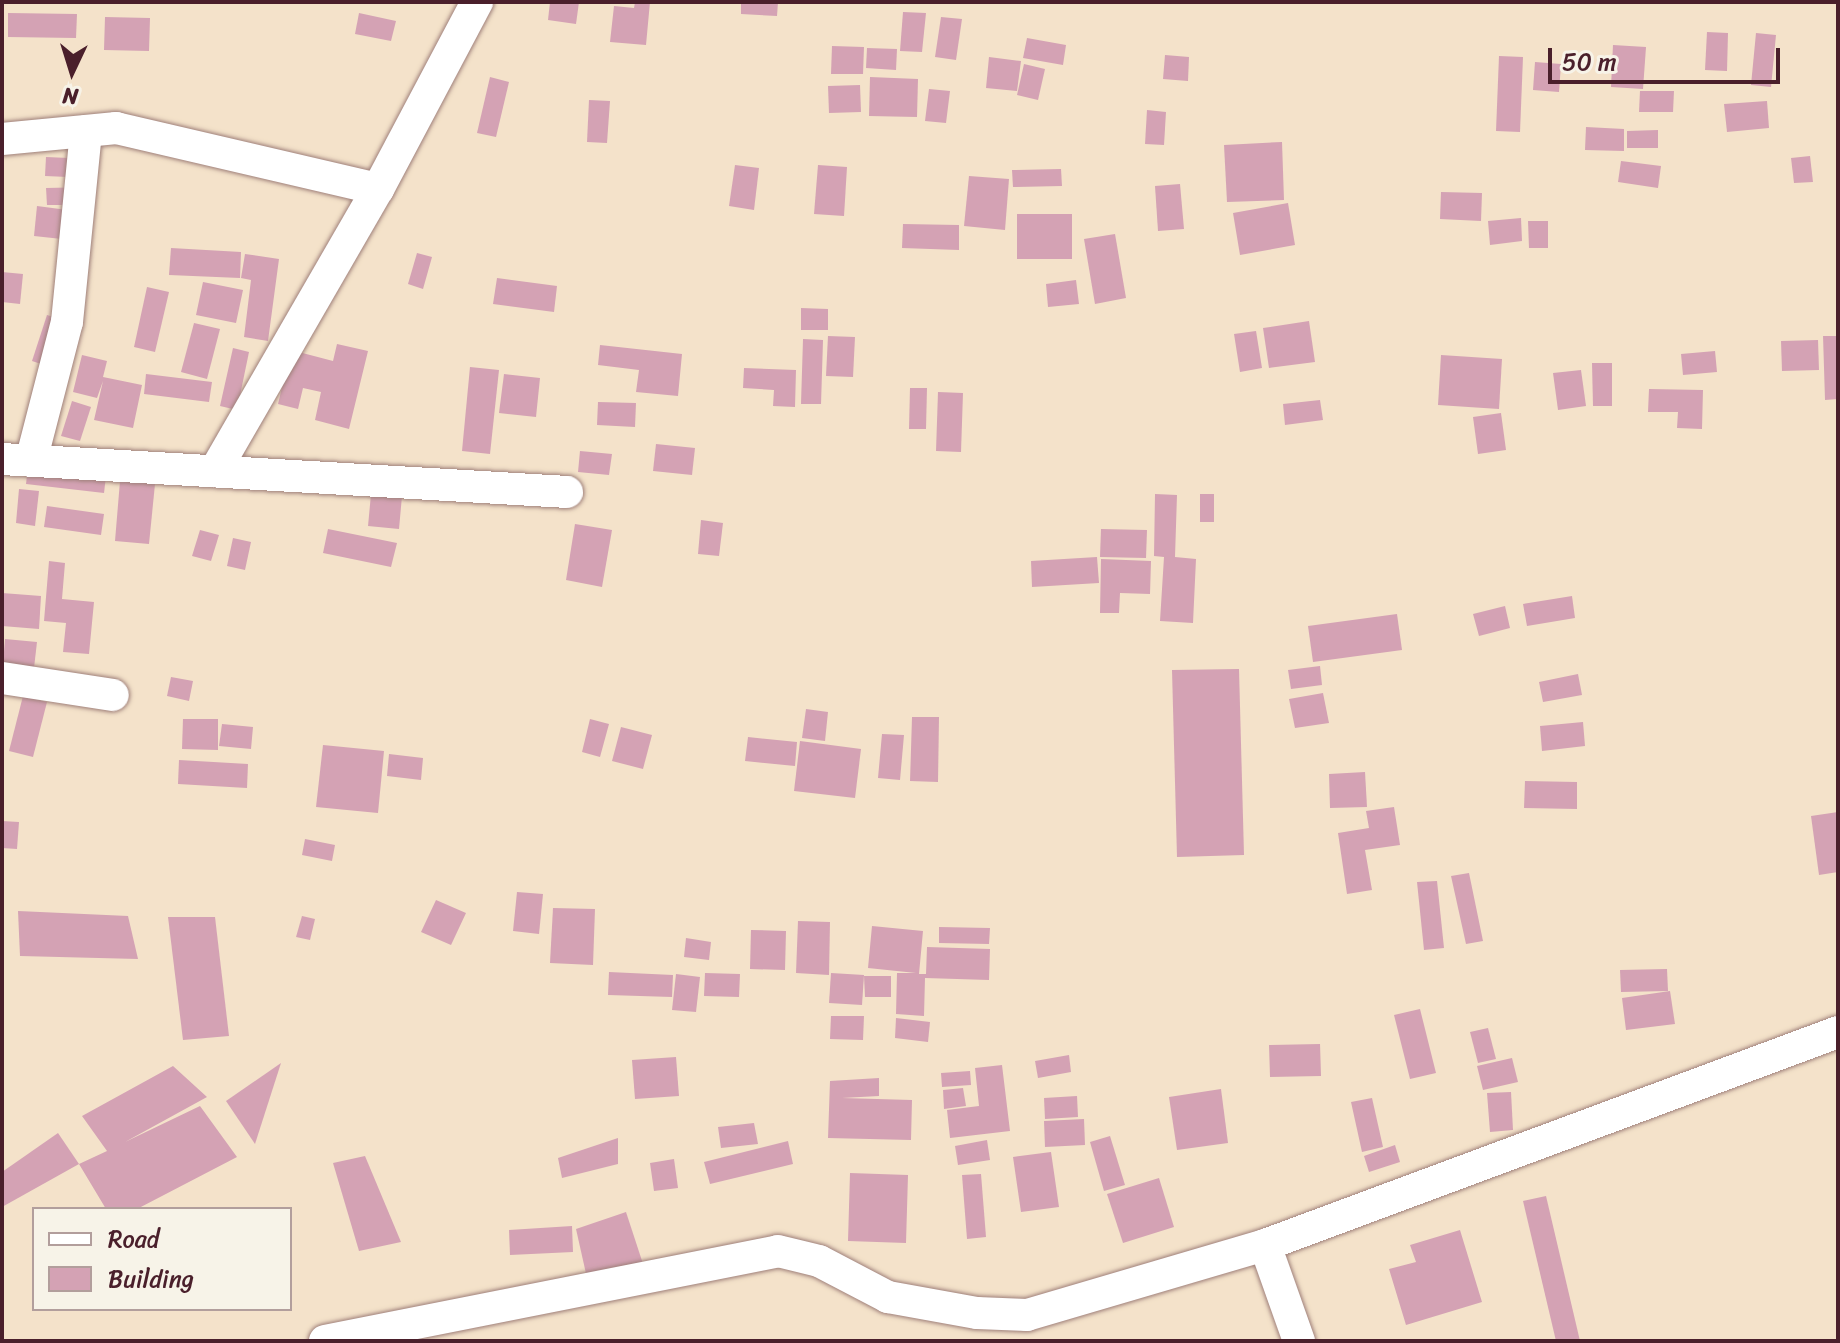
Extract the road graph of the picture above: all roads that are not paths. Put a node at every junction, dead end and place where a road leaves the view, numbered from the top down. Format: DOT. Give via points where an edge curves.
graph roads {
  1 [pos="477,2"];
  2 [pos="86,131"];
  3 [pos="2,139"];
  4 [pos="378,189"];
  5 [pos="16,460"];
  6 [pos="215,471"];
  7 [pos="567,492"];
  8 [pos="2,678"];
  9 [pos="113,695"];
  10 [pos="1838,1032"];
  11 [pos="1265,1245"];
  12 [pos="325,1341"];
  13 [pos="1299,1341"];
  1 -- 4 [label="street"];
  2 -- 3 [label="street"];
  2 -- 4 [label="street" via="116,128"];
  2 -- 5 [label="street" via="67,322"];
  4 -- 6 [label="street"];
  5 -- 6 [label="street"];
  6 -- 7 [label="street"];
  8 -- 9 [label="street"];
  10 -- 11 [label="street"];
  11 -- 12 [label="street" via="1027,1315 977,1313 888,1297 819,1261 778,1251"];
  11 -- 13 [label="street"];
}
